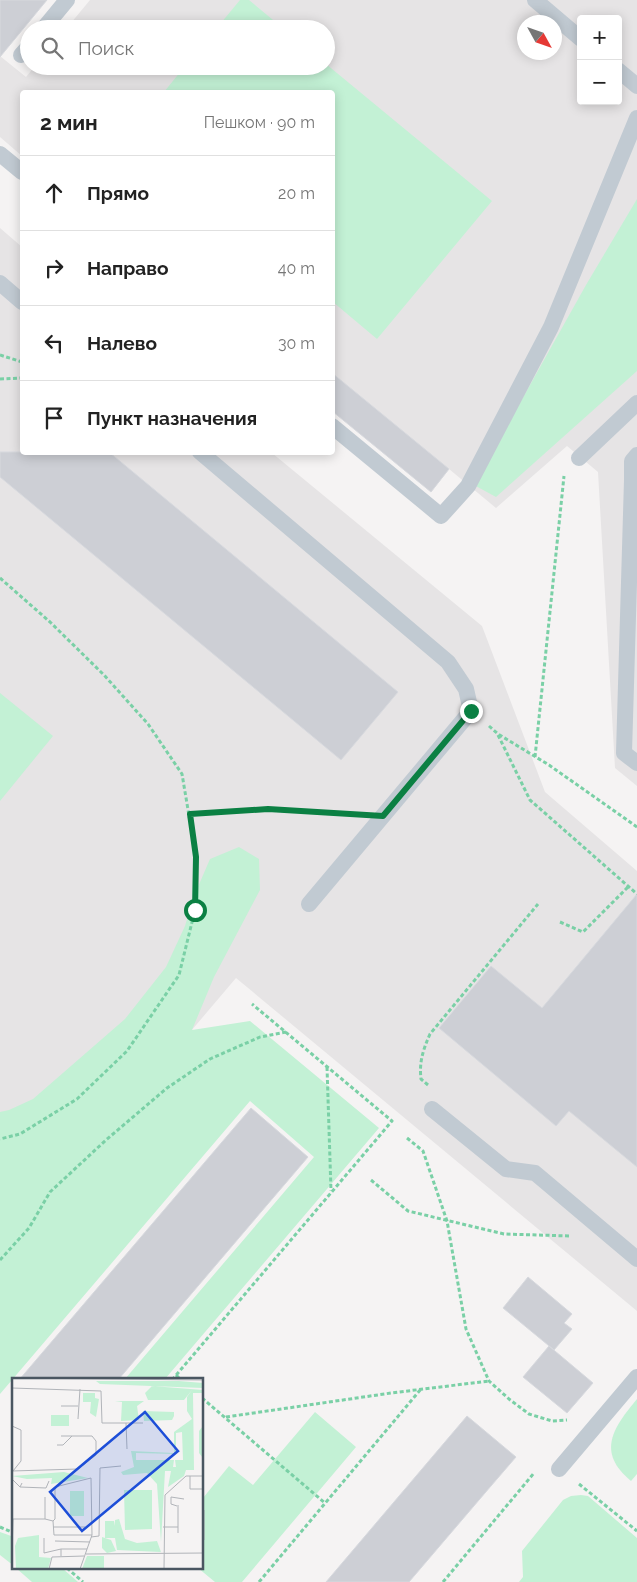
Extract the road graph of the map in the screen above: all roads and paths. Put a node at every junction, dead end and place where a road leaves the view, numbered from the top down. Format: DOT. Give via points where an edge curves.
graph roads {
  1 [pos="67,0"];
  2 [pos="535,0"];
  3 [pos="50,20"];
  4 [pos="577,36"];
  5 [pos="622,73"];
  6 [pos="637,86"];
  7 [pos="637,118"];
  8 [pos="0,154"];
  9 [pos="20,170"];
  10 [pos="0,283"];
  11 [pos="20,300"];
  12 [pos="0,354"];
  13 [pos="20,361"];
  14 [pos="20,378"];
  15 [pos="0,379"];
  16 [pos="637,403"];
  17 [pos="335,428"];
  18 [pos="204,455"];
  19 [pos="637,455"];
  20 [pos="579,458"];
  21 [pos="0,578"];
  22 [pos="471,711"];
  23 [pos="498,734"];
  24 [pos="535,757"];
  25 [pos="637,763"];
  26 [pos="190,814"];
  27 [pos="383,816"];
  28 [pos="637,827"];
  29 [pos="629,886"];
  30 [pos="637,894"];
  31 [pos="310,904"];
  32 [pos="538,904"];
  33 [pos="560,922"];
  34 [pos="252,1004"];
  35 [pos="286,1032"];
  36 [pos="327,1067"];
  37 [pos="428,1085"];
  38 [pos="432,1109"];
  39 [pos="407,1138"];
  40 [pos="0,1139"];
  41 [pos="371,1180"];
  42 [pos="331,1192"];
  43 [pos="447,1221"];
  44 [pos="612,1238"];
  45 [pos="637,1258"];
  46 [pos="0,1260"];
  47 [pos="176,1375"];
  48 [pos="637,1377"];
  49 [pos="174,1378"];
  50 [pos="179,1378"];
  51 [pos="489,1381"];
  52 [pos="421,1389"];
  53 [pos="204,1400"];
  54 [pos="604,1416"];
  55 [pos="226,1417"];
  56 [pos="559,1469"];
  57 [pos="325,1503"];
  58 [pos="0,1528"];
  59 [pos="637,1531"];
  60 [pos="12,1532"];
  61 [pos="69,1570"];
  62 [pos="83,1582"];
  63 [pos="259,1582"];
  1 -- 3 [label="lane"];
  2 -- 4 [label="lane"];
  5 -- 6 [label="lane"];
  7 -- 17 [label="lane" via="551,327 468,486 441,516"];
  8 -- 9 [label="lane"];
  10 -- 11 [label="lane"];
  12 -- 13 [label="path"];
  14 -- 15 [label="path"];
  16 -- 20 [label="lane"];
  18 -- 22 [label="lane" via="448,662 466,689"];
  19 -- 25 [label="lane" via="632,461 624,752"];
  20 -- 24 [label="path" via="564,476"];
  21 -- 26 [label="path" via="104,675 148,724 182,774"];
  22 -- 23 [label="path"];
  22 -- 27 [label="lane"];
  23 -- 24 [label="path"];
  23 -- 29 [label="path" via="530,800"];
  24 -- 28 [label="path"];
  26 -- 27 [label="path" via="268,809"];
  26 -- 40 [label="path" via="196,857 195,910 179,975 127,1051 77,1099 20,1134"];
  27 -- 31 [label="lane"];
  29 -- 30 [label="path"];
  29 -- 33 [label="path" via="583,932"];
  32 -- 37 [label="path" via="430,1034 420,1067 421,1079"];
  34 -- 35 [label="path"];
  35 -- 36 [label="path"];
  35 -- 46 [label="path" via="260,1037 210,1059 167,1088 50,1192 29,1228"];
  36 -- 42 [label="path"];
  36 -- 42 [label="path" via="392,1121"];
  38 -- 44 [label="lane" via="506,1169 535,1173"];
  39 -- 43 [label="path" via="423,1152"];
  41 -- 43 [label="path" via="408,1211"];
  42 -- 47 [label="path"];
  43 -- 44 [label="path" via="504,1234"];
  43 -- 51 [label="path" via="466,1329"];
  44 -- 45 [label="lane"];
  47 -- 49 [label="path"];
  47 -- 50 [label="path"];
  48 -- 54 [label="lane"];
  51 -- 52 [label="path"];
  51 -- 54 [label="path" via="529,1414 552,1421"];
  52 -- 55 [label="path"];
  52 -- 57 [label="path"];
  53 -- 55 [label="path"];
  54 -- 56 [label="lane"];
  55 -- 57 [label="path"];
  56 -- 59 [label="path" via="592,1492"];
  57 -- 63 [label="path"];
  58 -- 60 [label="path"];
  61 -- 62 [label="path"];
}
